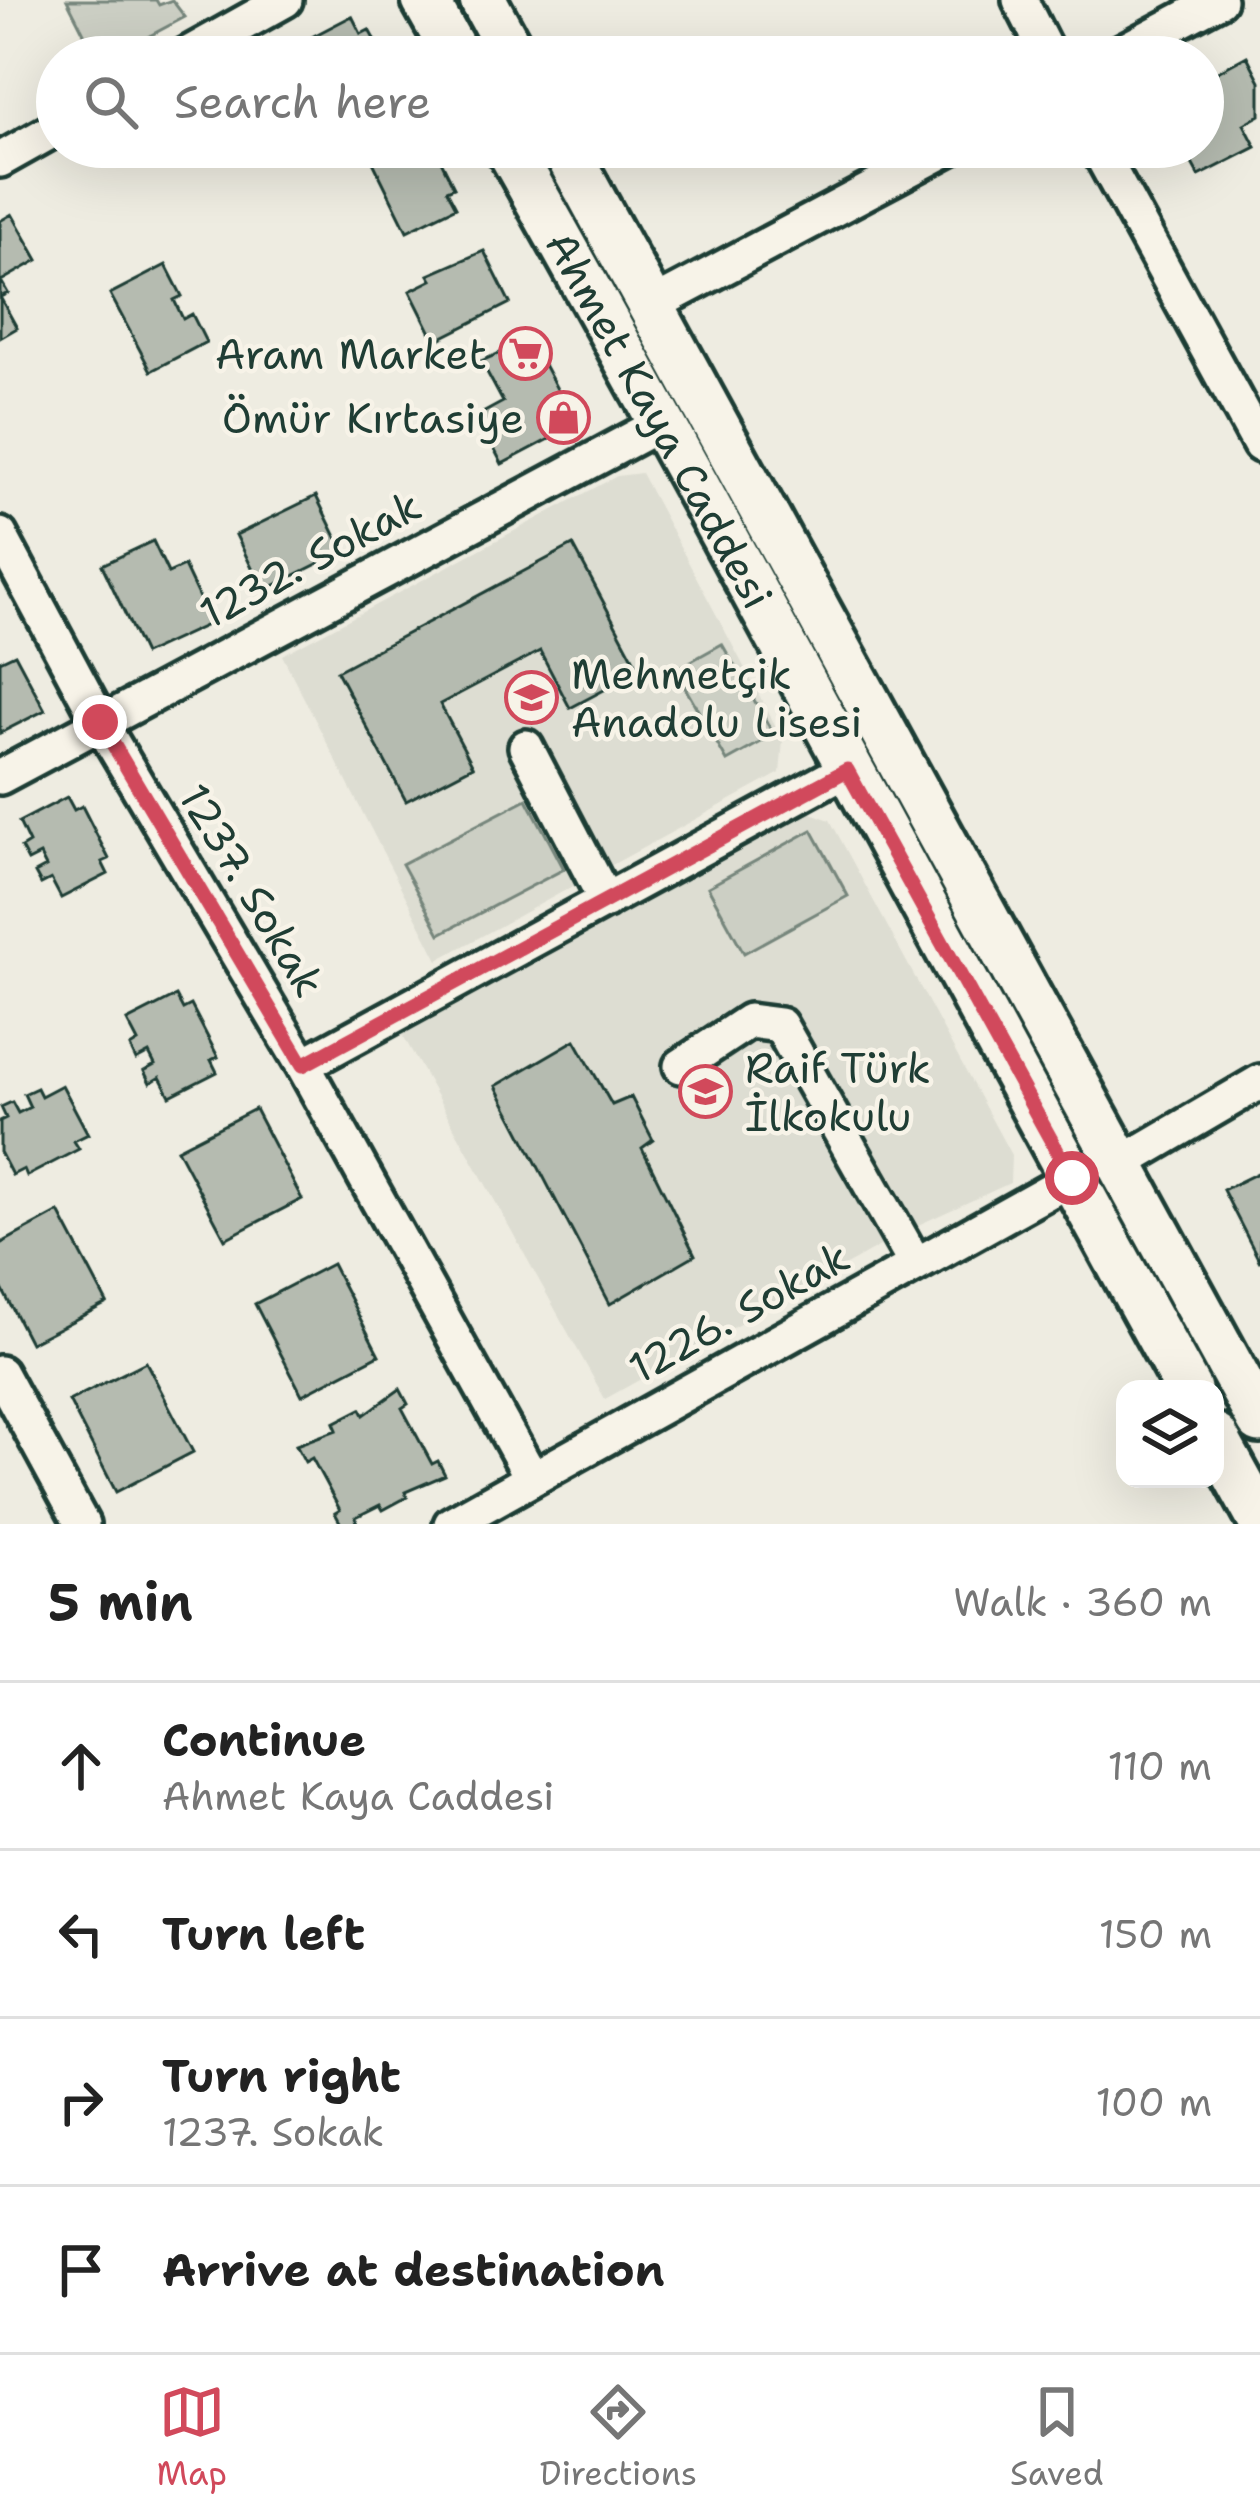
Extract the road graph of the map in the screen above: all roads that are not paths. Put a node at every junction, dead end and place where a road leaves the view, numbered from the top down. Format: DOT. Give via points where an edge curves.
graph roads {
  1 [pos="285,0"];
  2 [pos="425,0"];
  3 [pos="483,0"];
  4 [pos="1020,0"];
  5 [pos="1220,0"];
  6 [pos="221,36"];
  7 [pos="445,36"];
  8 [pos="503,36"];
  9 [pos="1038,36"];
  10 [pos="1152,36"];
  11 [pos="36,140"];
  12 [pos="0,160"];
  13 [pos="520,168"];
  14 [pos="575,168"];
  15 [pos="911,168"];
  16 [pos="1108,168"];
  17 [pos="651,306"];
  18 [pos="664,422"];
  19 [pos="1260,445"];
  20 [pos="0,535"];
  21 [pos="100,722"];
  22 [pos="526,747"];
  23 [pos="847,770"];
  24 [pos="0,777"];
  25 [pos="606,901"];
  26 [pos="303,1065"];
  27 [pos="681,1066"];
  28 [pos="1260,1082"];
  29 [pos="1120,1164"];
  30 [pos="1072,1178"];
  31 [pos="916,1265"];
  32 [pos="0,1373"];
  33 [pos="1183,1380"];
  34 [pos="1260,1420"];
  35 [pos="1224,1453"];
  36 [pos="532,1478"];
  37 [pos="1260,1519"];
  38 [pos="82,1524"];
  39 [pos="451,1524"];
  1 -- 6 [label="street"];
  2 -- 7 [label="main road"];
  3 -- 8 [label="main road"];
  4 -- 9 [label="street"];
  5 -- 10 [label="street"];
  11 -- 12 [label="street"];
  13 -- 18 [label="main road, Ahmet Kaya Caddesi"];
  14 -- 17 [label="main road"];
  15 -- 17 [label="street"];
  16 -- 19 [label="street"];
  17 -- 29 [label="main road"];
  18 -- 21 [label="street, 1232. Sokak"];
  18 -- 23 [label="main road, Ahmet Kaya Caddesi"];
  20 -- 21 [label="street, 1237. Sokak"];
  21 -- 24 [label="street, 1232. Sokak"];
  21 -- 26 [label="street, 1237. Sokak"];
  22 -- 25 [label="street"];
  23 -- 25 [label="street"];
  23 -- 30 [label="main road, Ahmet Kaya Caddesi"];
  25 -- 26 [label="street"];
  26 -- 36 [label="street, 1237. Sokak"];
  27 -- 31 [label="street" via="749,1021 780,1025"];
  28 -- 29 [label="street"];
  29 -- 34 [label="main road"];
  30 -- 31 [label="street, 1226. Sokak"];
  30 -- 33 [label="main road, Ahmet Kaya Caddesi"];
  31 -- 36 [label="street, 1226. Sokak"];
  32 -- 38 [label="street"];
  35 -- 37 [label="main road"];
  36 -- 39 [label="street, 1226. Sokak"];
}
